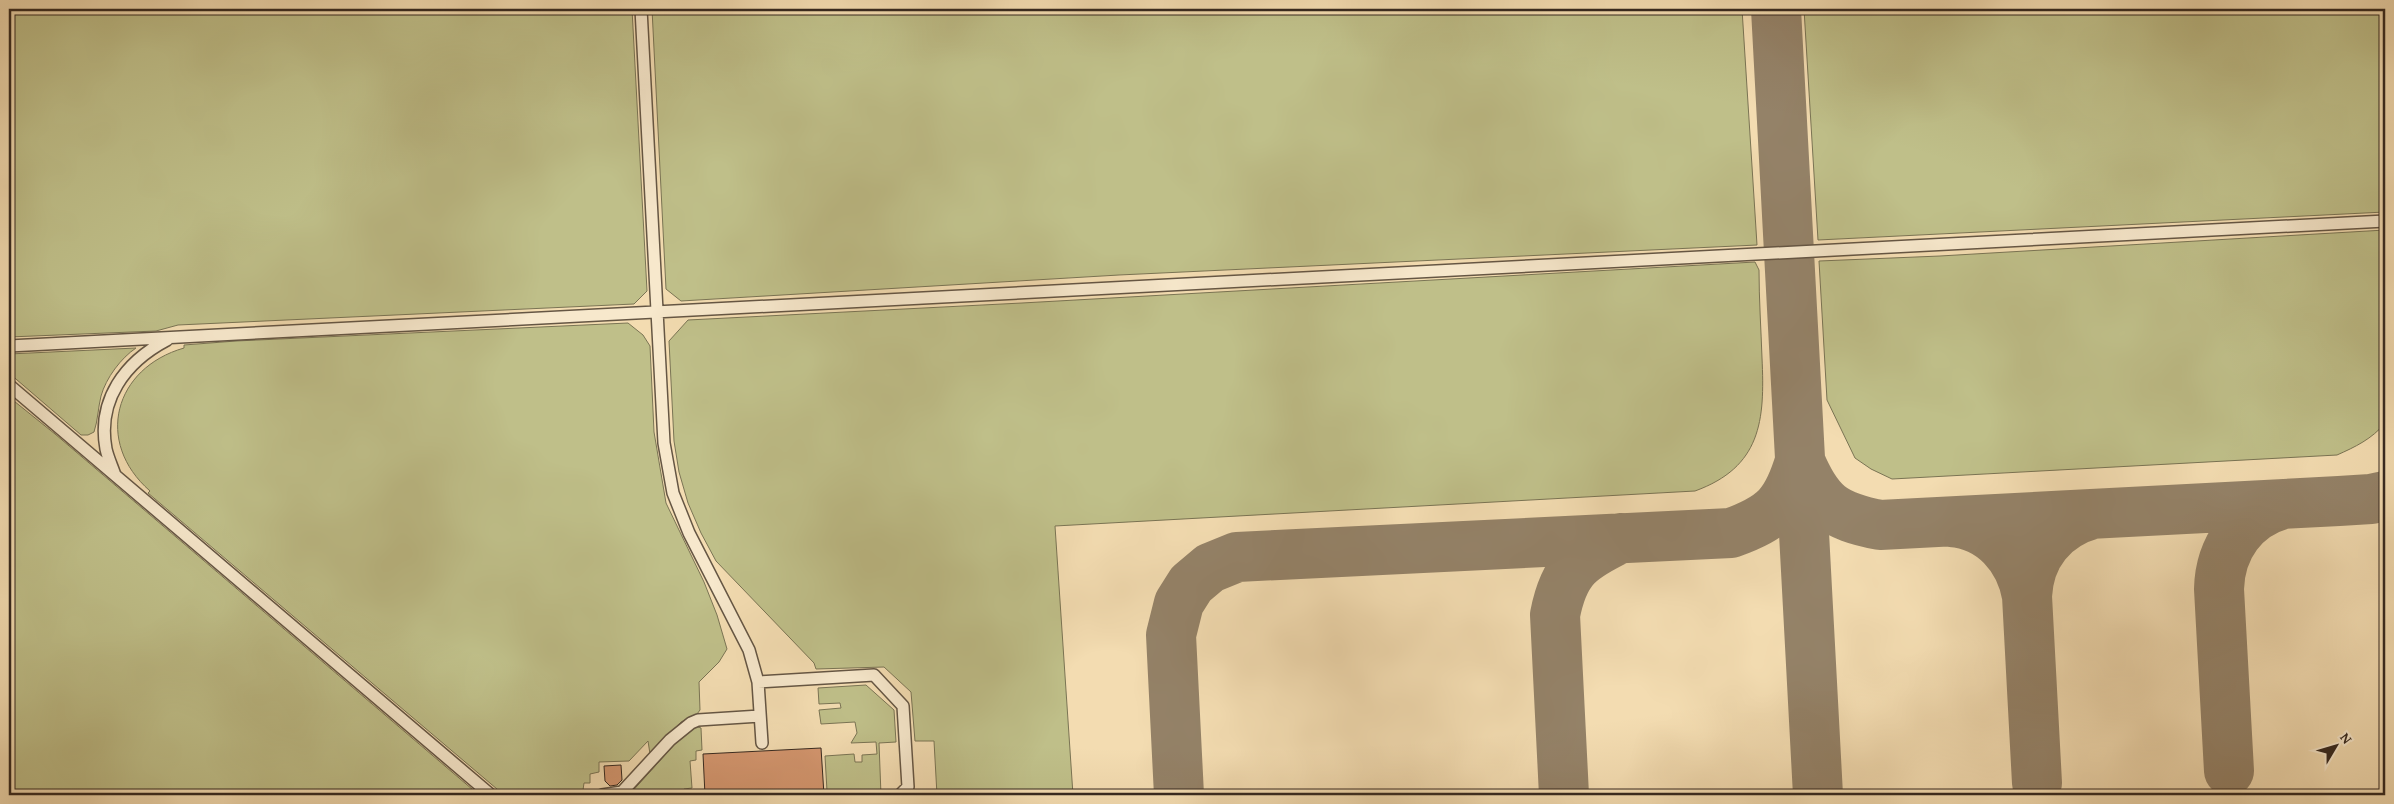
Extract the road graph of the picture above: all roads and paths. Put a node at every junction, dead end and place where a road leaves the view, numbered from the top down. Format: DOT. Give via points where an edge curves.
graph roads {
  1 [pos="641,9"];
  2 [pos="2385,220"];
  3 [pos="657,312"];
  4 [pos="171,337"];
  5 [pos="9,346"];
  6 [pos="9,385"];
  7 [pos="116,476"];
  8 [pos="758,682"];
  9 [pos="760,716"];
  10 [pos="762,743"];
  11 [pos="491,795"];
  12 [pos="602,795"];
  13 [pos="900,795"];
  1 -- 3 [label="lane"];
  2 -- 3 [label="lane"];
  3 -- 4 [label="lane"];
  3 -- 8 [label="lane" via="664,443 674,493 689,534 749,650"];
  4 -- 5 [label="lane"];
  4 -- 7 [label="lane" via="153,347 126,370 110,398 106,450"];
  6 -- 7 [label="lane"];
  7 -- 11 [label="lane"];
  8 -- 9 [label="lane"];
  8 -- 13 [label="lane" via="874,675 904,706 908,787"];
  9 -- 10 [label="lane"];
  9 -- 12 [label="lane" via="691,723 670,740 622,792"];
}
